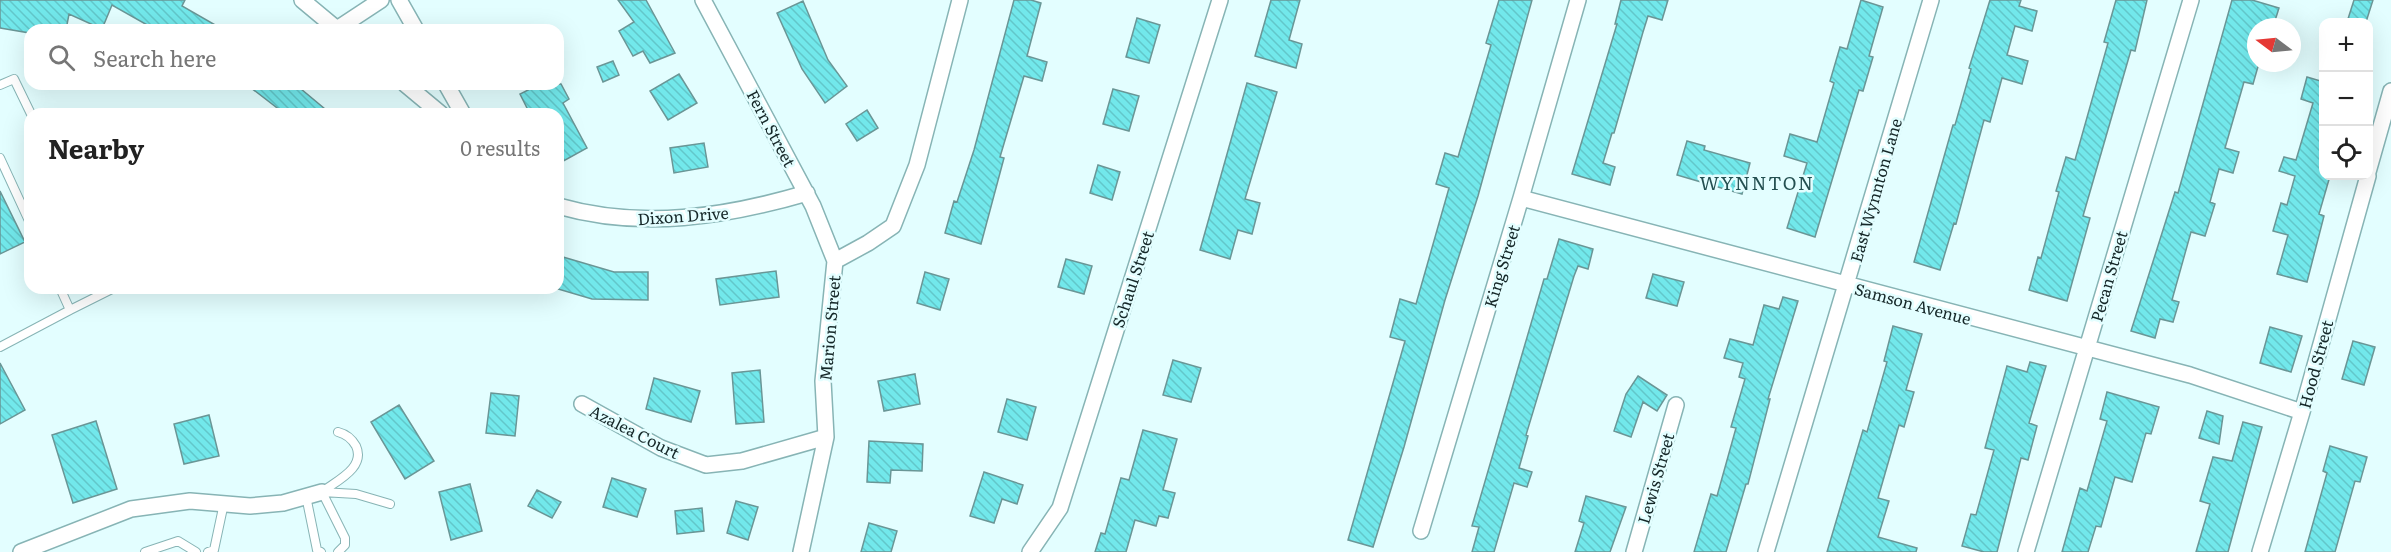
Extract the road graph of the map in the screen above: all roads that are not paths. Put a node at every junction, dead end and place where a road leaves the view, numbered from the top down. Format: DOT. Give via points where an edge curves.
graph roads {
  1 [pos="302,0"];
  2 [pos="381,0"];
  3 [pos="399,0"];
  4 [pos="703,0"];
  5 [pos="960,0"];
  6 [pos="1220,0"];
  7 [pos="1578,0"];
  8 [pos="1931,0"];
  9 [pos="2191,0"];
  10 [pos="331,24"];
  11 [pos="347,24"];
  12 [pos="413,24"];
  13 [pos="0,85"];
  14 [pos="412,90"];
  15 [pos="449,90"];
  16 [pos="2391,91"];
  17 [pos="28,108"];
  18 [pos="434,108"];
  19 [pos="460,108"];
  20 [pos="2373,156"];
  21 [pos="0,158"];
  22 [pos="2366,180"];
  23 [pos="807,193"];
  24 [pos="1521,198"];
  25 [pos="564,207"];
  26 [pos="24,210"];
  27 [pos="835,261"];
  28 [pos="1847,285"];
  29 [pos="63,294"];
  30 [pos="101,294"];
  31 [pos="70,309"];
  32 [pos="0,347"];
  33 [pos="2087,349"];
  34 [pos="582,404"];
  35 [pos="1676,405"];
  36 [pos="2302,412"];
  37 [pos="338,432"];
  38 [pos="826,437"];
  39 [pos="322,492"];
  40 [pos="306,496"];
  41 [pos="224,503"];
  42 [pos="390,504"];
  43 [pos="1421,531"];
  44 [pos="21,552"];
  45 [pos="145,552"];
  46 [pos="196,552"];
  47 [pos="208,552"];
  48 [pos="321,552"];
  49 [pos="338,552"];
  50 [pos="801,552"];
  51 [pos="1030,552"];
  52 [pos="1635,552"];
  53 [pos="1766,552"];
  54 [pos="2026,552"];
  55 [pos="2260,552"];
  1 -- 10 [label="street"];
  2 -- 11 [label="street"];
  3 -- 12 [label="street"];
  4 -- 23 [label="street, Fern Street"];
  5 -- 27 [label="street, Marion Street" via="917,165 893,226"];
  6 -- 51 [label="street, Schaul Street" via="1060,508"];
  7 -- 24 [label="street, King Street"];
  8 -- 28 [label="street, East Wynnton Lane"];
  9 -- 33 [label="street, Pecan Street"];
  13 -- 17 [label="lane" via="14,79"];
  14 -- 18 [label="street"];
  15 -- 19 [label="street"];
  16 -- 20 [label="street, Hood Street"];
  21 -- 26 [label="lane"];
  22 -- 36 [label="street, Hood Street"];
  23 -- 25 [label="street, Dixon Drive" via="757,208 689,218 622,219"];
  23 -- 27 [label="street, Fern Street"];
  24 -- 28 [label="street, Samson Avenue"];
  24 -- 43 [label="street, King Street"];
  27 -- 38 [label="street, Marion Street" via="823,381"];
  28 -- 33 [label="street, Samson Avenue"];
  28 -- 53 [label="street, East Wynnton Lane"];
  29 -- 31 [label="lane"];
  30 -- 31 [label="lane"];
  31 -- 32 [label="lane"];
  33 -- 36 [label="street, Samson Avenue" via="2190,375"];
  33 -- 54 [label="street, Pecan Street"];
  34 -- 38 [label="street, Azalea Court" via="661,448 706,465 742,461"];
  35 -- 52 [label="street, Lewis Street"];
  36 -- 55 [label="street, Hood Street"];
  37 -- 39 [label="lane" via="356,446 358,456 355,466"];
  38 -- 50 [label="street, Marion Street"];
  39 -- 40 [label="street"];
  39 -- 42 [label="lane" via="356,494"];
  39 -- 49 [label="lane" via="345,538 345,545"];
  40 -- 41 [label="street" via="250,506"];
  40 -- 48 [label="lane" via="317,550"];
  41 -- 44 [label="street" via="190,501 131,509"];
  41 -- 47 [label="lane" via="214,550"];
  45 -- 46 [label="lane" via="178,541"];
}
